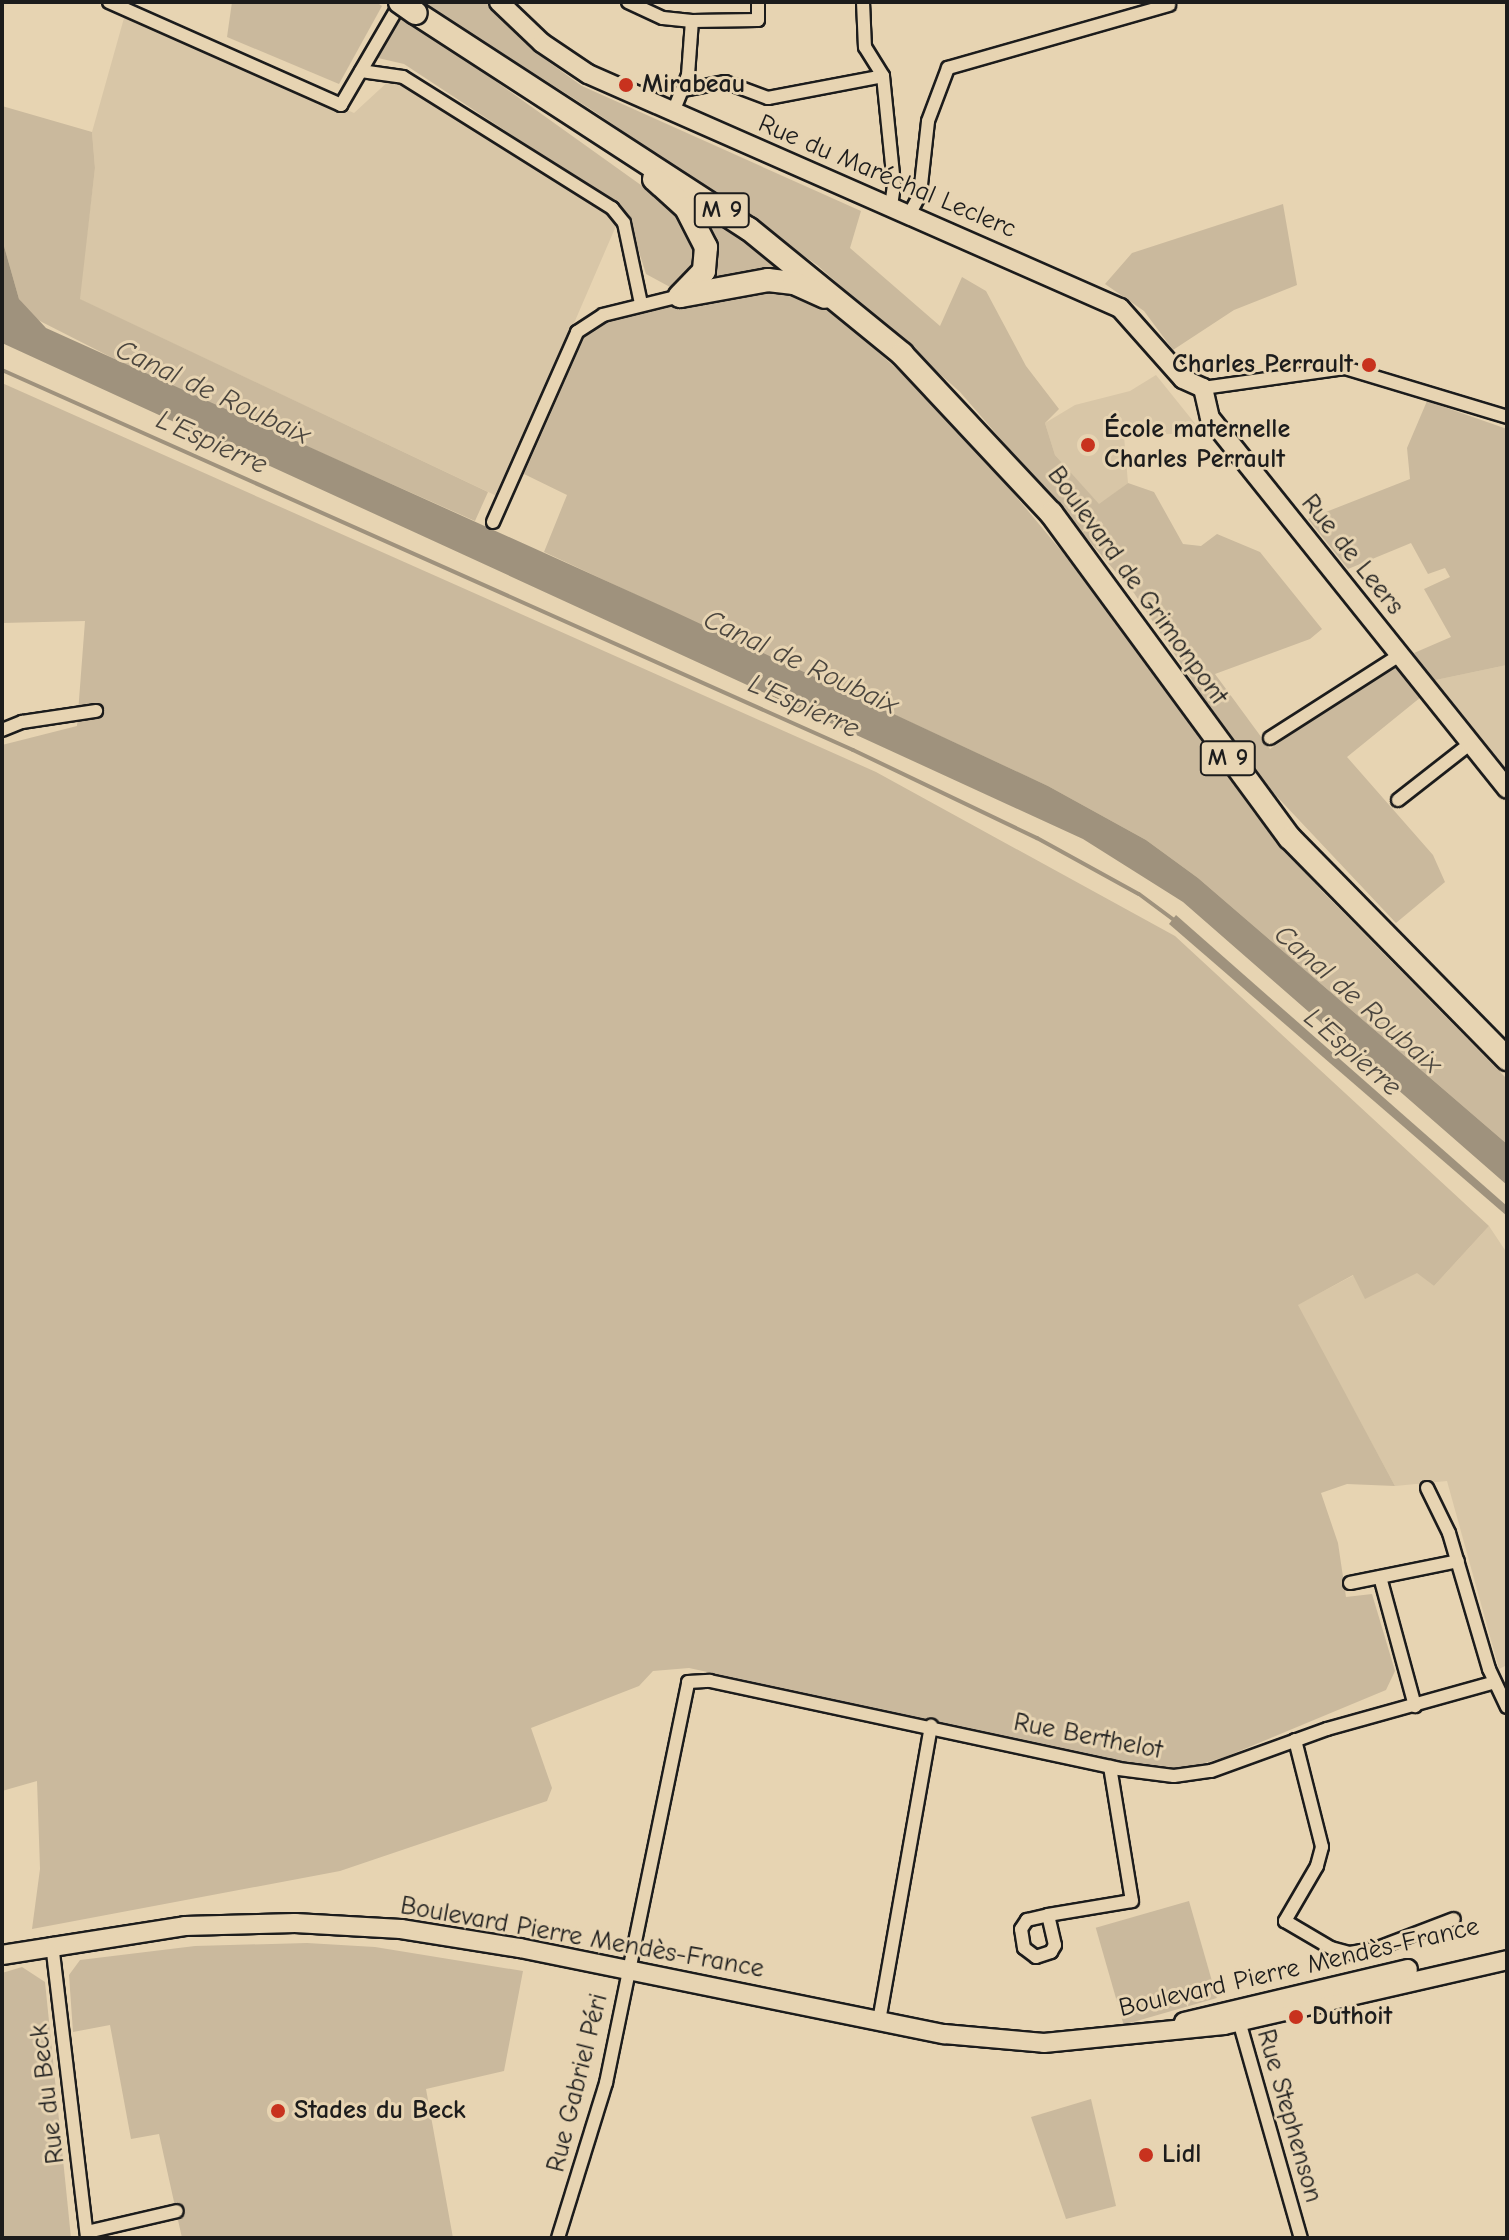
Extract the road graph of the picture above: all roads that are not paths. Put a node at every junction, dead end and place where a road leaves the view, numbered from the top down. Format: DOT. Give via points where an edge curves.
graph roads {
  1 [pos="109,2"];
  2 [pos="499,2"];
  3 [pos="628,2"];
  4 [pos="758,2"];
  5 [pos="863,2"];
  6 [pos="1169,5"];
  7 [pos="406,6"];
  8 [pos="692,21"];
  9 [pos="361,71"];
  10 [pos="883,76"];
  11 [pos="683,90"];
  12 [pos="554,101"];
  13 [pos="673,112"];
  14 [pos="891,207"];
  15 [pos="909,215"];
  16 [pos="680,296"];
  17 [pos="641,304"];
  18 [pos="864,319"];
  19 [pos="1203,388"];
  20 [pos="1507,417"];
  21 [pos="493,522"];
  22 [pos="1400,655"];
  23 [pos="96,711"];
  24 [pos="2,730"];
  25 [pos="1270,738"];
  26 [pos="1471,743"];
  27 [pos="1507,789"];
  28 [pos="1398,800"];
  29 [pos="1507,1062"];
  30 [pos="1427,1488"];
  31 [pos="1458,1561"];
  32 [pos="1380,1577"];
  33 [pos="1350,1583"];
  34 [pos="1495,1682"];
  35 [pos="680,1701"];
  36 [pos="1415,1706"];
  37 [pos="1507,1707"];
  38 [pos="931,1726"];
  39 [pos="1295,1740"];
  40 [pos="1110,1767"];
  41 [pos="1048,1915"];
  42 [pos="1454,1919"];
  43 [pos="52,1944"];
  44 [pos="1507,1947"];
  45 [pos="2,1955"];
  46 [pos="1507,1960"];
  47 [pos="629,1970"];
  48 [pos="1237,2014"];
  49 [pos="879,2021"];
  50 [pos="177,2211"];
  51 [pos="87,2235"];
  52 [pos="558,2238"];
  53 [pos="1301,2238"];
  1 -- 9 [label="street" via="341,105"];
  2 -- 13 [label="street, Rue du Maréchal Leclerc" via="574,66"];
  3 -- 8 [label="street" via="663,18"];
  4 -- 8 [label="street" via="758,20"];
  5 -- 10 [label="street" via="865,47"];
  6 -- 15 [label="street" via="955,62 928,121 920,194"];
  7 -- 9 [label="street"];
  7 -- 12 [label="highway, M 9"];
  8 -- 11 [label="street"];
  9 -- 17 [label="street" via="403,77 617,213"];
  10 -- 11 [label="street" via="768,98 725,82"];
  10 -- 14 [label="street" via="894,185"];
  11 -- 13 [label="street"];
  12 -- 16 [label="highway" via="692,216 707,262"];
  12 -- 18 [label="highway, M 9" via="749,229"];
  13 -- 14 [label="street, Rue du Maréchal Leclerc"];
  14 -- 15 [label="street, Rue du Maréchal Leclerc"];
  15 -- 19 [label="street, Rue du Maréchal Leclerc" via="1111,302 1186,382"];
  16 -- 17 [label="street"];
  16 -- 18 [label="highway" via="782,280"];
  17 -- 21 [label="street" via="594,318 571,341"];
  18 -- 29 [label="highway, Boulevard de Grimonpont / M 9" via="996,449 1091,565 1279,824"];
  19 -- 20 [label="street" via="1345,368"];
  19 -- 22 [label="street, Rue de Leers" via="1210,418"];
  22 -- 25 [label="street"];
  22 -- 26 [label="street, Rue de Leers"];
  23 -- 24 [label="street"];
  26 -- 27 [label="street, Rue de Leers"];
  26 -- 28 [label="street"];
  30 -- 31 [label="street"];
  31 -- 32 [label="street"];
  31 -- 34 [label="street"];
  32 -- 33 [label="street"];
  32 -- 36 [label="street"];
  34 -- 36 [label="street, Rue Berthelot"];
  34 -- 37 [label="street"];
  35 -- 38 [label="street, Rue Berthelot" via="684,1686 698,1679"];
  35 -- 47 [label="street, Rue Gabriel Péri"];
  36 -- 39 [label="street, Rue Berthelot"];
  38 -- 40 [label="street, Rue Berthelot"];
  38 -- 49 [label="street"];
  39 -- 40 [label="street, Rue Berthelot" via="1194,1775"];
  39 -- 42 [label="street" via="1322,1847 1317,1866 1285,1921 1350,1953"];
  40 -- 41 [label="street" via="1132,1901"];
  43 -- 45 [label="street, Boulevard Pierre Mendès-France"];
  43 -- 47 [label="street, Boulevard Pierre Mendès-France" via="185,1926 295,1923 453,1936"];
  43 -- 51 [label="street, Rue du Beck"];
  44 -- 48 [label="street, Boulevard Pierre Mendès-France"];
  46 -- 48 [label="street, Boulevard Pierre Mendès-France"];
  47 -- 49 [label="street, Boulevard Pierre Mendès-France"];
  47 -- 52 [label="street, Rue Gabriel Péri" via="606,2083"];
  48 -- 49 [label="street, Boulevard Pierre Mendès-France" via="1103,2040 1008,2042"];
  48 -- 53 [label="street, Rue Stephenson"];
  50 -- 51 [label="street"];
}
